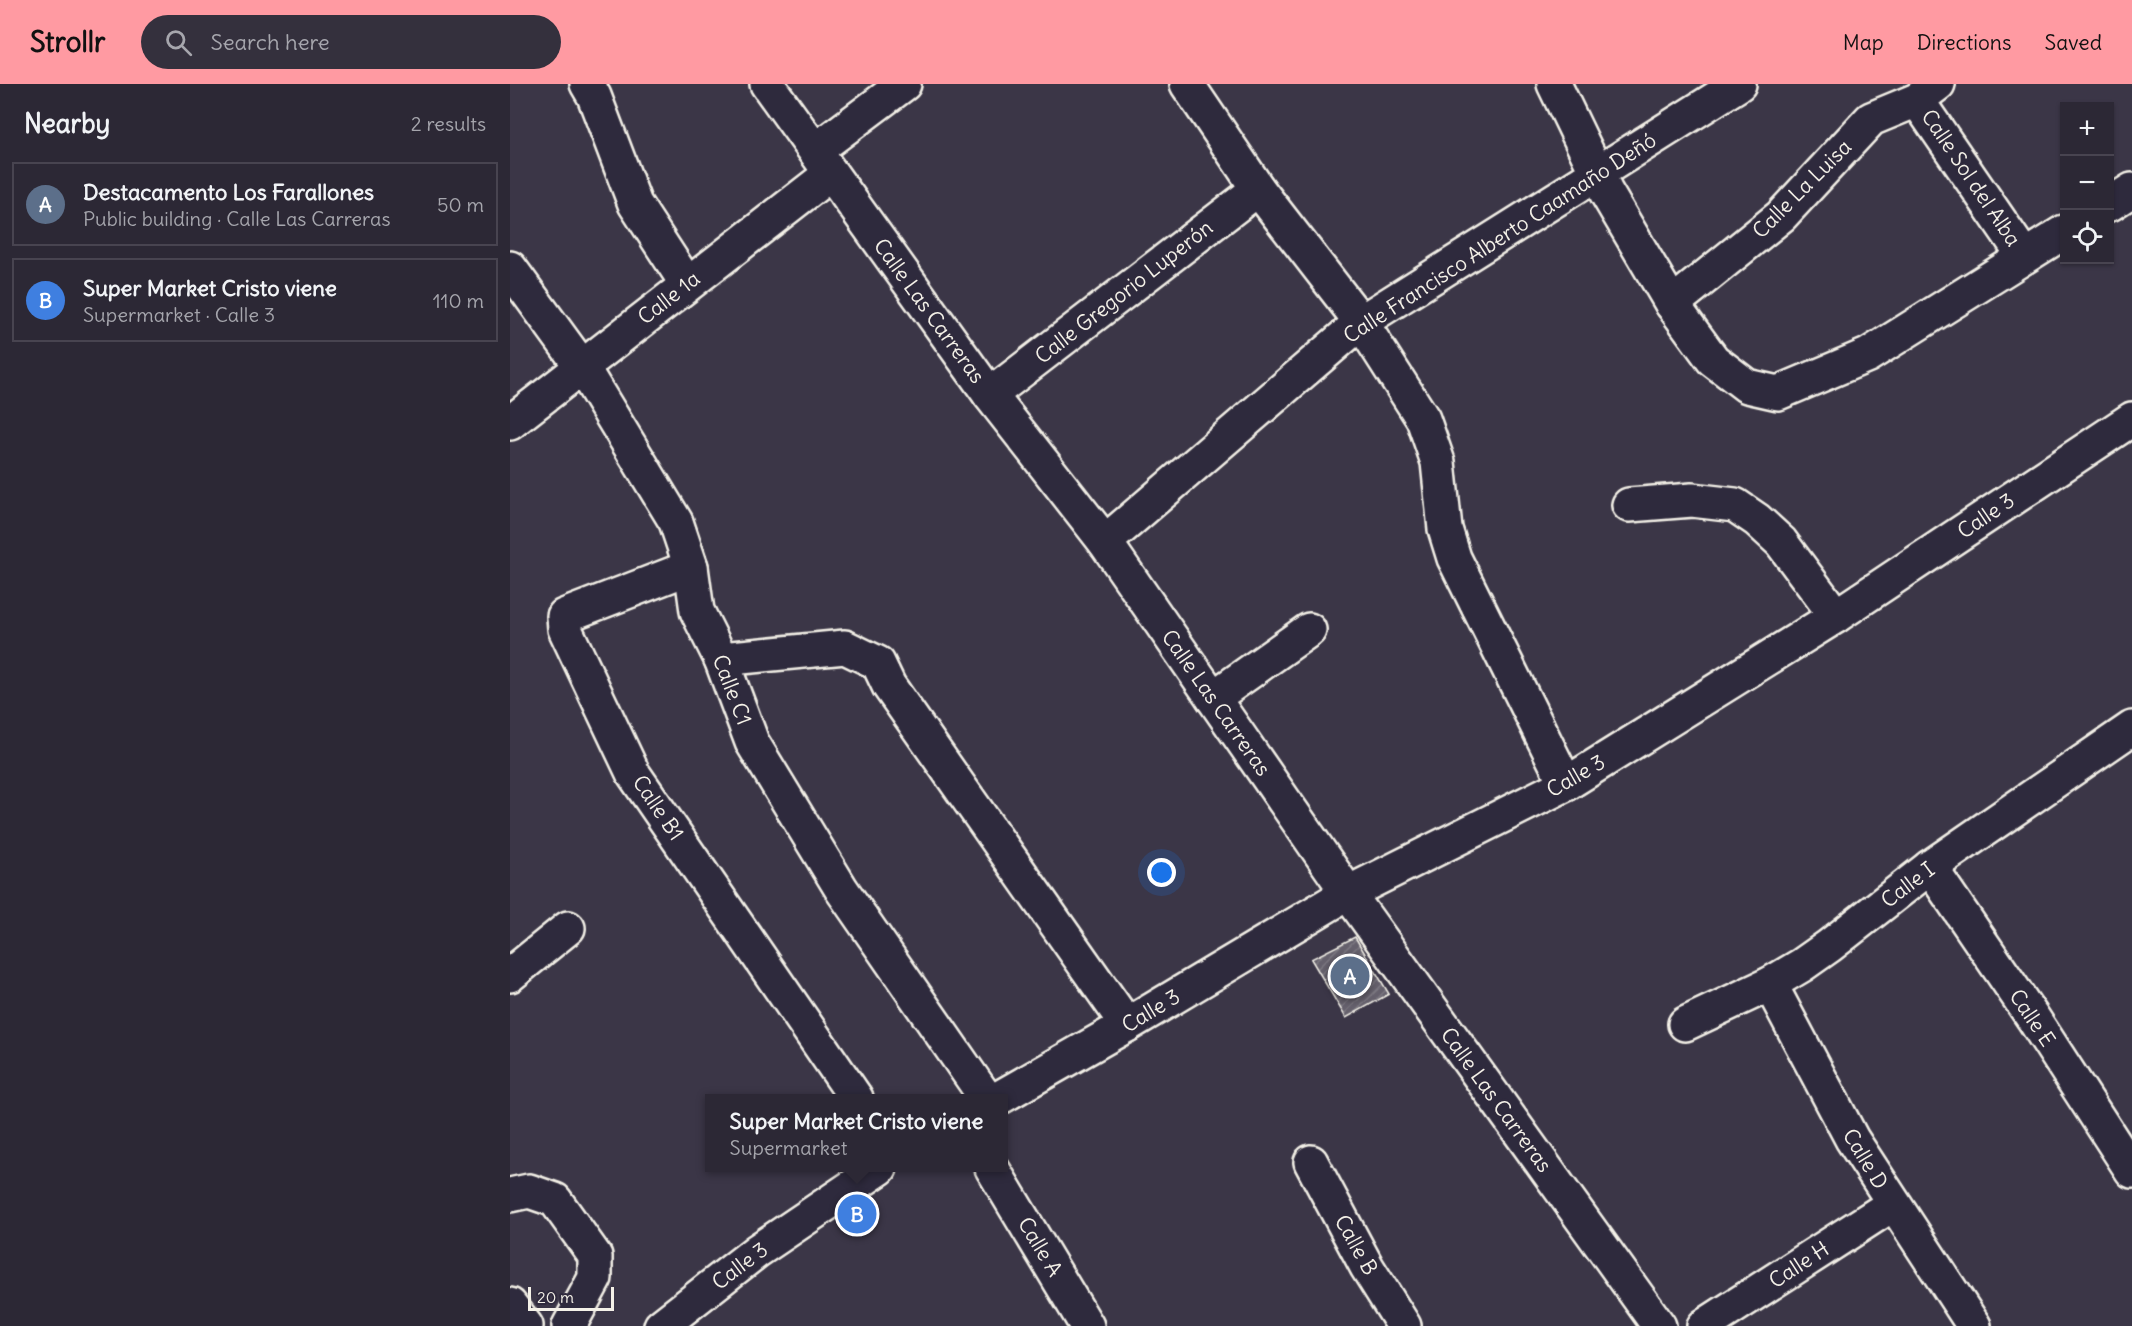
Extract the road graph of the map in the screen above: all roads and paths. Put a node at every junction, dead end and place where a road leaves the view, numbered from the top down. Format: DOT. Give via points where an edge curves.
graph roads {
  1 [pos="587,84"];
  2 [pos="766,84"];
  3 [pos="904,84"];
  4 [pos="1187,84"];
  5 [pos="1554,84"];
  6 [pos="1739,84"];
  7 [pos="1927,92"];
  8 [pos="823,162"];
  9 [pos="1598,174"];
  10 [pos="1258,189"];
  11 [pos="2132,190"];
  12 [pos="2114,201"];
  13 [pos="2060,234"];
  14 [pos="2024,256"];
  15 [pos="510,268"];
  16 [pos="687,284"];
  17 [pos="1672,304"];
  18 [pos="1361,322"];
  19 [pos="582,367"];
  20 [pos="990,395"];
  21 [pos="2132,419"];
  22 [pos="510,423"];
  23 [pos="1629,505"];
  24 [pos="1105,542"];
  25 [pos="691,567"];
  26 [pos="1836,616"];
  27 [pos="1309,630"];
  28 [pos="721,659"];
  29 [pos="1213,698"];
  30 [pos="2129,735"];
  31 [pos="1566,784"];
  32 [pos="1930,867"];
  33 [pos="1348,893"];
  34 [pos="568,928"];
  35 [pos="510,975"];
  36 [pos="1770,984"];
  37 [pos="1685,1024"];
  38 [pos="1127,1025"];
  39 [pos="853,1094"];
  40 [pos="983,1094"];
  41 [pos="1006,1094"];
  42 [pos="1311,1162"];
  43 [pos="2132,1171"];
  44 [pos="873,1172"];
  45 [pos="995,1172"];
  46 [pos="510,1195"];
  47 [pos="1893,1204"];
  48 [pos="510,1305"];
  49 [pos="526,1326"];
  50 [pos="569,1326"];
  51 [pos="661,1326"];
  52 [pos="1087,1326"];
  53 [pos="1404,1326"];
  54 [pos="1659,1326"];
  55 [pos="1704,1326"];
  56 [pos="1974,1326"];
  1 -- 16 [label="street" via="635,204"];
  2 -- 8 [label="street, Calle Las Carreras"];
  3 -- 8 [label="street, Calle 1a"];
  4 -- 10 [label="street"];
  5 -- 9 [label="street"];
  6 -- 9 [label="street, Calle Francisco Alberto Caamaño Deñó"];
  7 -- 14 [label="street, Calle Sol del Alba"];
  7 -- 17 [label="street, Calle La Luisa" via="1871,118 1781,216"];
  8 -- 16 [label="street, Calle 1a"];
  8 -- 20 [label="street, Calle Las Carreras"];
  9 -- 17 [label="street"];
  9 -- 18 [label="street, Calle Francisco Alberto Caamaño Deñó"];
  10 -- 18 [label="street"];
  10 -- 20 [label="street, Calle Gregorio Luperón"];
  11 -- 12 [label="street"];
  13 -- 14 [label="street"];
  14 -- 17 [label="street" via="1868,355 1778,393 1747,386 1713,360"];
  15 -- 19 [label="street, Calle C1"];
  16 -- 19 [label="street, Calle 1a"];
  18 -- 24 [label="street, Calle Francisco Alberto Caamaño Deñó"];
  18 -- 31 [label="street" via="1423,419 1438,462 1445,529 1454,558"];
  19 -- 22 [label="street, Calle 1a"];
  19 -- 25 [label="street, Calle C1" via="676,522"];
  20 -- 24 [label="street, Calle Las Carreras"];
  21 -- 26 [label="street, Calle 3"];
  23 -- 26 [label="street" via="1692,500 1735,505 1781,542"];
  24 -- 29 [label="street, Calle Las Carreras"];
  25 -- 28 [label="street, Calle C1" via="698,611"];
  25 -- 39 [label="street, Calle B1" via="564,616 565,629 633,773"];
  26 -- 31 [label="street, Calle 3"];
  27 -- 29 [label="street"];
  28 -- 38 [label="street" via="845,647 878,663 889,686"];
  28 -- 40 [label="street, Calle C1" via="752,742 842,890"];
  29 -- 33 [label="street, Calle Las Carreras"];
  30 -- 32 [label="street, Calle I"];
  31 -- 33 [label="street, Calle 3"];
  32 -- 36 [label="street, Calle I" via="1829,946"];
  32 -- 43 [label="street, Calle E"];
  33 -- 38 [label="street, Calle 3"];
  33 -- 54 [label="street, Calle Las Carreras"];
  34 -- 35 [label="street"];
  36 -- 37 [label="street, Calle I"];
  36 -- 47 [label="street, Calle D" via="1852,1139"];
  38 -- 41 [label="street, Calle 3"];
  42 -- 53 [label="street, Calle B" via="1367,1267"];
  44 -- 51 [label="street, Calle 3" via="757,1251"];
  45 -- 52 [label="street, Calle A"];
  46 -- 50 [label="street" via="529,1191 555,1200 595,1256 595,1278"];
  47 -- 55 [label="street, Calle H"];
  47 -- 56 [label="street, Calle D"];
  48 -- 49 [label="street"];
}
